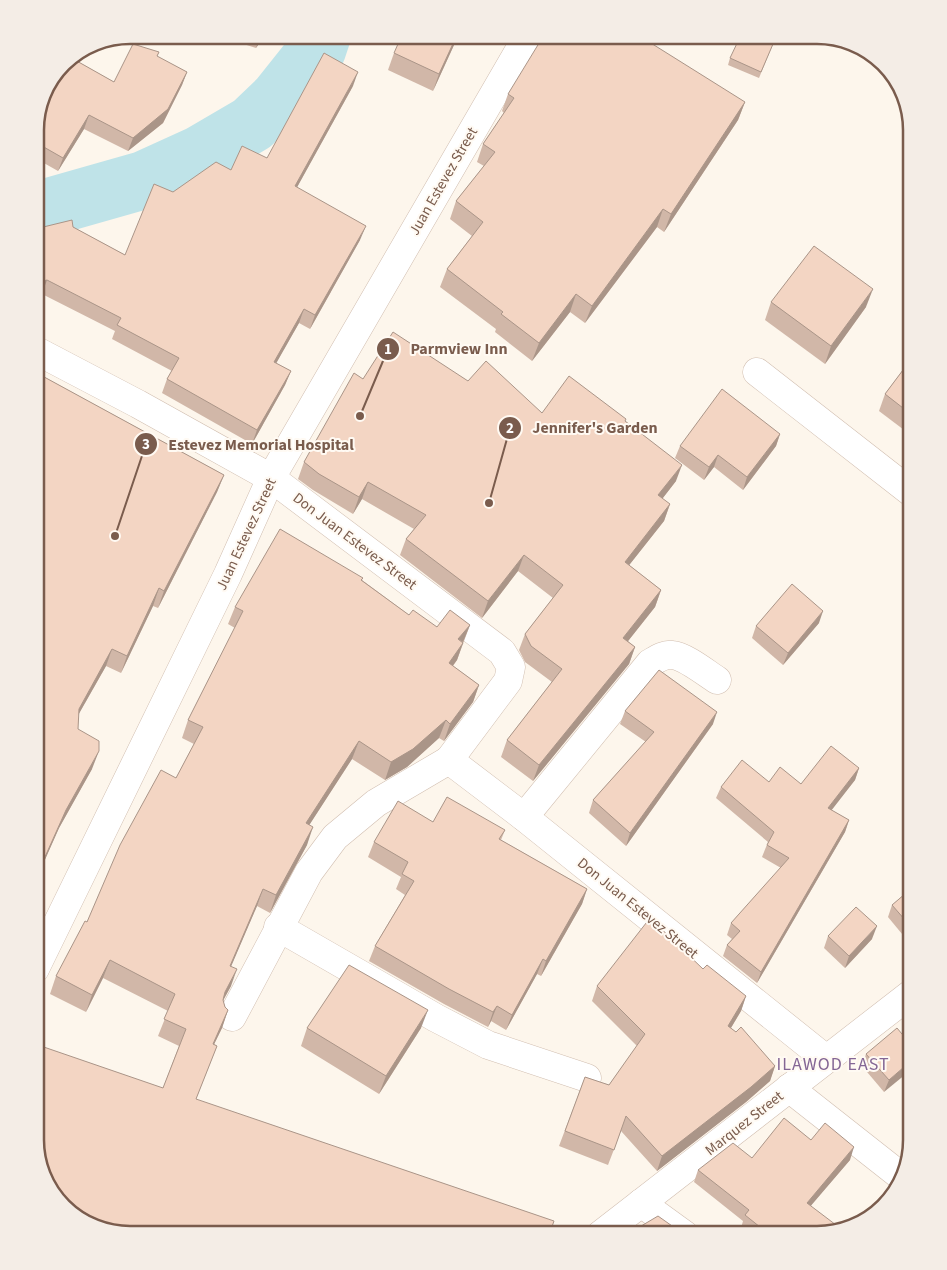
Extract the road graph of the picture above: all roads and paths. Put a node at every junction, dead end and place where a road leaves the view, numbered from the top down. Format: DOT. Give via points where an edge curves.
graph roads {
  1 [pos="523,44"];
  2 [pos="44,355"];
  3 [pos="757,372"];
  4 [pos="271,478"];
  5 [pos="903,486"];
  6 [pos="717,680"];
  7 [pos="448,760"];
  8 [pos="524,816"];
  9 [pos="278,927"];
  10 [pos="44,951"];
  11 [pos="903,1000"];
  12 [pos="232,1017"];
  13 [pos="826,1059"];
  14 [pos="587,1078"];
  15 [pos="789,1088"];
  16 [pos="897,1173"];
  17 [pos="641,1203"];
  18 [pos="612,1226"];
  19 [pos="673,1226"];
  1 -- 4 [label="street, Juan Estevez Street"];
  2 -- 4 [label="street, Don Juan Estevez Street"];
  3 -- 5 [label="street"];
  4 -- 7 [label="street, Don Juan Estevez Street" via="502,652 511,667 508,681"];
  4 -- 10 [label="street, Juan Estevez Street" via="228,574"];
  6 -- 8 [label="street" via="672,655 650,663"];
  7 -- 8 [label="street, Don Juan Estevez Street"];
  7 -- 9 [label="street, Don Juan Estevez Street" via="376,803 335,837 309,872"];
  8 -- 13 [label="street, Don Juan Estevez Street"];
  9 -- 12 [label="street, Don Juan Estevez Street"];
  9 -- 14 [label="street" via="488,1045"];
  11 -- 13 [label="street, Marquez Street"];
  13 -- 15 [label="street, Marquez Street"];
  15 -- 16 [label="street"];
  15 -- 17 [label="street, Marquez Street"];
  17 -- 18 [label="street, Marquez Street"];
  17 -- 19 [label="street"];
}
